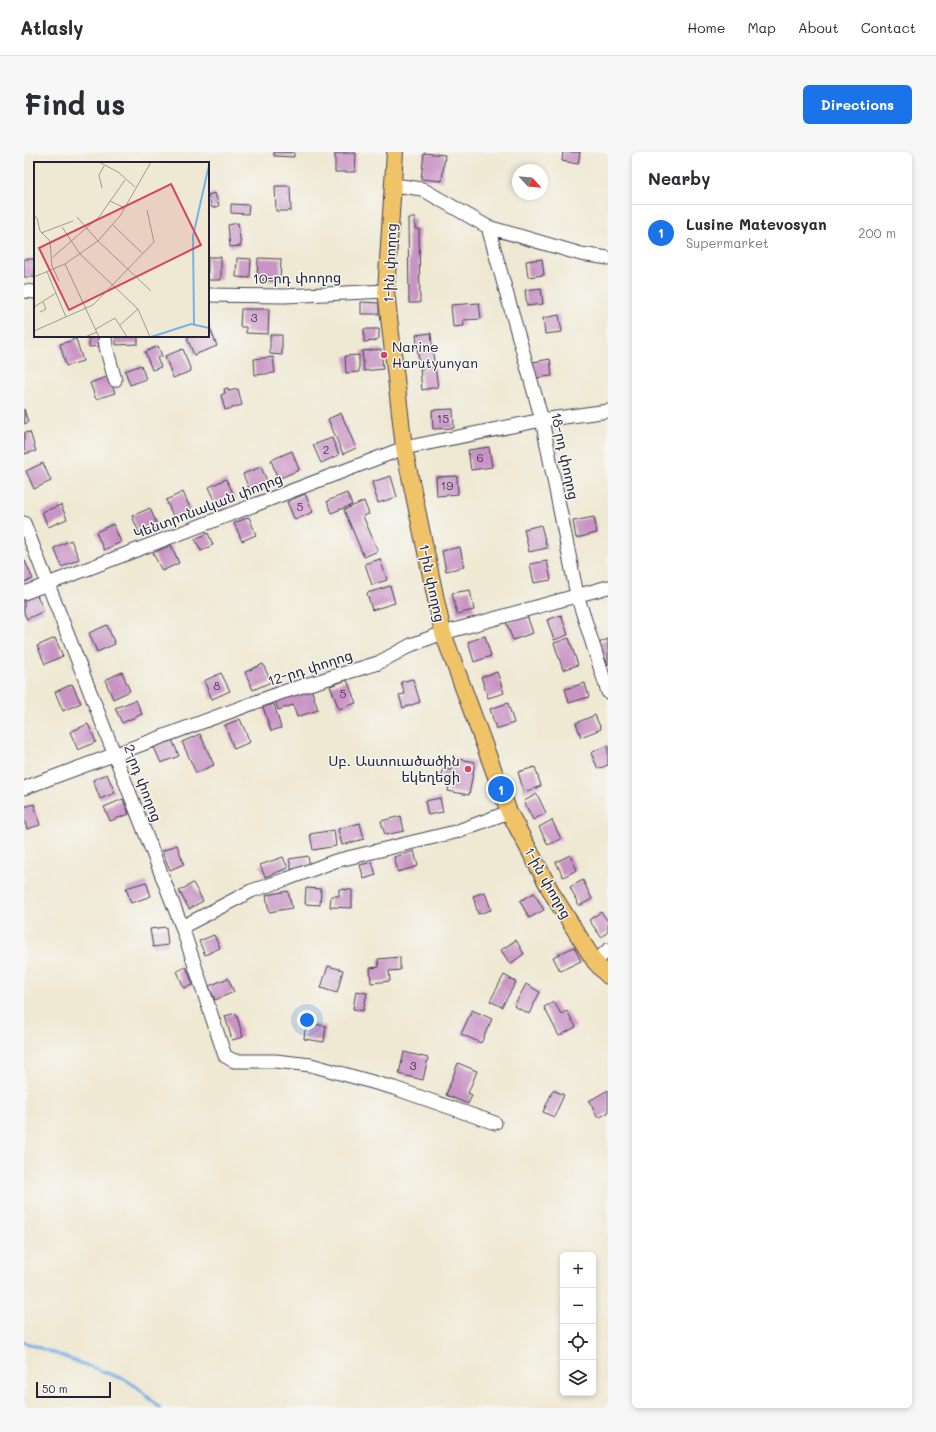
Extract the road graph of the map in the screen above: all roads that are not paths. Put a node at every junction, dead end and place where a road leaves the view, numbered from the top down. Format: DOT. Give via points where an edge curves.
graph roads {
  1 [pos="395,152"];
  2 [pos="394,185"];
  3 [pos="488,227"];
  4 [pos="608,258"];
  5 [pos="24,291"];
  6 [pos="386,291"];
  7 [pos="34,292"];
  8 [pos="209,295"];
  9 [pos="105,337"];
  10 [pos="115,380"];
  11 [pos="608,411"];
  12 [pos="542,420"];
  13 [pos="404,448"];
  14 [pos="24,523"];
  15 [pos="48,584"];
  16 [pos="608,587"];
  17 [pos="24,593"];
  18 [pos="577,595"];
  19 [pos="443,633"];
  20 [pos="608,692"];
  21 [pos="115,754"];
  22 [pos="24,788"];
  23 [pos="509,812"];
  24 [pos="182,927"];
  25 [pos="608,950"];
  26 [pos="595,962"];
  27 [pos="608,976"];
  28 [pos="495,1123"];
  1 -- 2 [label="main road, 1-ին փողոց"];
  2 -- 3 [label="street" via="422,189"];
  2 -- 6 [label="main road, 1-ին փողոց"];
  3 -- 4 [label="street" via="581,254"];
  3 -- 12 [label="street, 18-րդ փողոց"];
  5 -- 7 [label="street"];
  6 -- 8 [label="street, 10-րդ փողոց" via="284,296"];
  6 -- 13 [label="main road, 1-ին փողոց"];
  9 -- 10 [label="street"];
  11 -- 12 [label="street, Կենտրոնական փողոց"];
  12 -- 13 [label="street, Կենտրոնական փողոց"];
  12 -- 18 [label="street, 18-րդ փողոց"];
  13 -- 15 [label="street, Կենտրոնական փողոց"];
  13 -- 19 [label="main road, 1-ին փողոց"];
  14 -- 15 [label="street, 2-րդ փողոց"];
  15 -- 17 [label="street, Կենտրոնական փողոց"];
  15 -- 21 [label="street, 2-րդ փողոց"];
  16 -- 18 [label="street, 12-րդ փողոց"];
  18 -- 19 [label="street, 12-րդ փողոց"];
  18 -- 20 [label="street, 18-րդ փողոց"];
  19 -- 21 [label="street, 12-րդ փողոց" via="411,644 378,663 283,692"];
  19 -- 23 [label="main road, 1-ին փողոց"];
  21 -- 22 [label="street, 12-րդ փողոց"];
  21 -- 24 [label="street, 2-րդ փողոց"];
  23 -- 24 [label="street" via="455,832 335,862 251,890"];
  23 -- 26 [label="main road, 1-ին փողոց" via="553,895"];
  24 -- 28 [label="street, 2-րդ փողոց" via="225,1056 234,1060 311,1065 394,1088"];
  25 -- 26 [label="street"];
  26 -- 27 [label="main road, 1-ին փողոց"];
}
